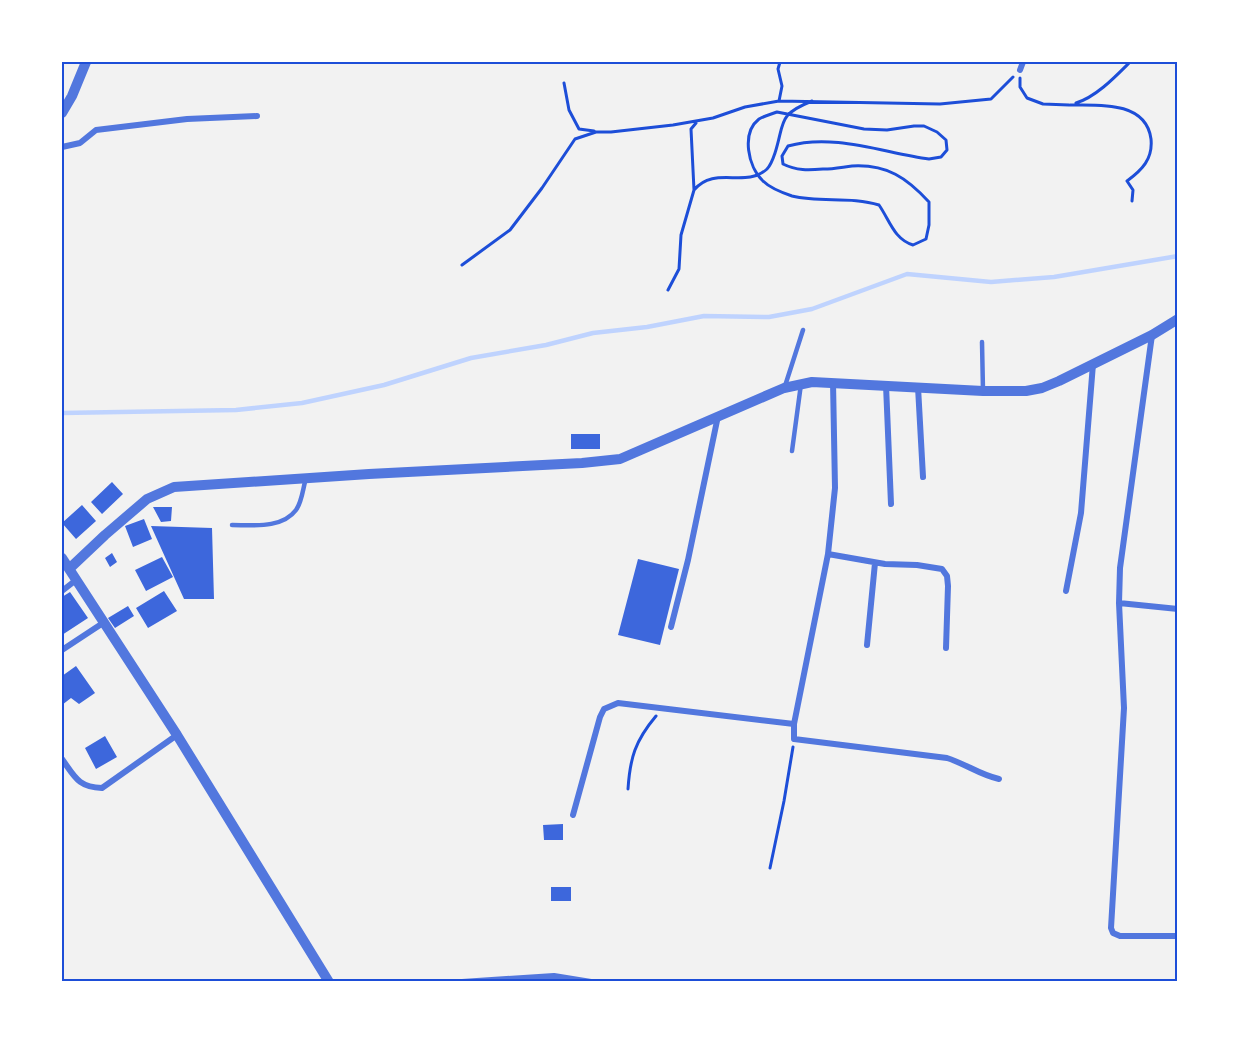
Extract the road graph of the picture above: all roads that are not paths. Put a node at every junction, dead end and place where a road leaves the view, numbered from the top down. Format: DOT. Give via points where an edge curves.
graph roads {
  1 [pos="86,62"];
  2 [pos="1023,62"];
  3 [pos="1020,70"];
  4 [pos="62,113"];
  5 [pos="257,116"];
  6 [pos="62,147"];
  7 [pos="1178,319"];
  8 [pos="803,330"];
  9 [pos="1152,335"];
  10 [pos="982,342"];
  11 [pos="1093,364"];
  12 [pos="833,382"];
  13 [pos="801,384"];
  14 [pos="886,385"];
  15 [pos="918,387"];
  16 [pos="784,388"];
  17 [pos="983,391"];
  18 [pos="718,415"];
  19 [pos="792,451"];
  20 [pos="923,477"];
  21 [pos="306,478"];
  22 [pos="891,504"];
  23 [pos="232,525"];
  24 [pos="828,554"];
  25 [pos="62,558"];
  26 [pos="874,563"];
  27 [pos="65,572"];
  28 [pos="76,580"];
  29 [pos="62,591"];
  30 [pos="1066,591"];
  31 [pos="1119,603"];
  32 [pos="1178,609"];
  33 [pos="103,623"];
  34 [pos="671,627"];
  35 [pos="867,645"];
  36 [pos="946,648"];
  37 [pos="62,650"];
  38 [pos="794,724"];
  39 [pos="177,735"];
  40 [pos="62,759"];
  41 [pos="999,779"];
  42 [pos="573,815"];
  43 [pos="1178,936"];
  44 [pos="554,979"];
  45 [pos="329,981"];
  46 [pos="462,981"];
  47 [pos="591,981"];
  1 -- 4 [label="street"];
  2 -- 3 [label="street"];
  5 -- 6 [label="street" via="187,119 96,130 80,143"];
  7 -- 9 [label="street"];
  8 -- 16 [label="lane"];
  9 -- 11 [label="street"];
  9 -- 31 [label="street" via="1120,568"];
  10 -- 17 [label="lane"];
  11 -- 17 [label="street" via="1042,388"];
  11 -- 30 [label="street" via="1081,513"];
  12 -- 13 [label="street"];
  12 -- 14 [label="street"];
  12 -- 24 [label="street" via="835,488"];
  13 -- 16 [label="street"];
  13 -- 19 [label="lane"];
  14 -- 15 [label="street"];
  14 -- 22 [label="street"];
  15 -- 17 [label="street"];
  15 -- 20 [label="street"];
  16 -- 18 [label="street"];
  18 -- 21 [label="street" via="620,459"];
  18 -- 34 [label="street"];
  21 -- 23 [label="lane" via="299,503 287,518 274,524"];
  21 -- 27 [label="street" via="174,487 147,499"];
  24 -- 26 [label="street"];
  24 -- 38 [label="street"];
  25 -- 27 [label="street"];
  26 -- 35 [label="street"];
  26 -- 36 [label="street" via="942,569 948,586"];
  27 -- 28 [label="street"];
  28 -- 29 [label="street"];
  28 -- 33 [label="street"];
  31 -- 32 [label="street"];
  31 -- 43 [label="street" via="1124,708 1111,928 1120,936"];
  33 -- 37 [label="street"];
  33 -- 39 [label="street"];
  38 -- 41 [label="street" via="794,739 947,758 976,773"];
  38 -- 42 [label="street" via="618,703 604,709 600,717"];
  39 -- 40 [label="street" via="102,788 80,784"];
  39 -- 45 [label="street"];
  44 -- 46 [label="street"];
  44 -- 47 [label="street"];
}
